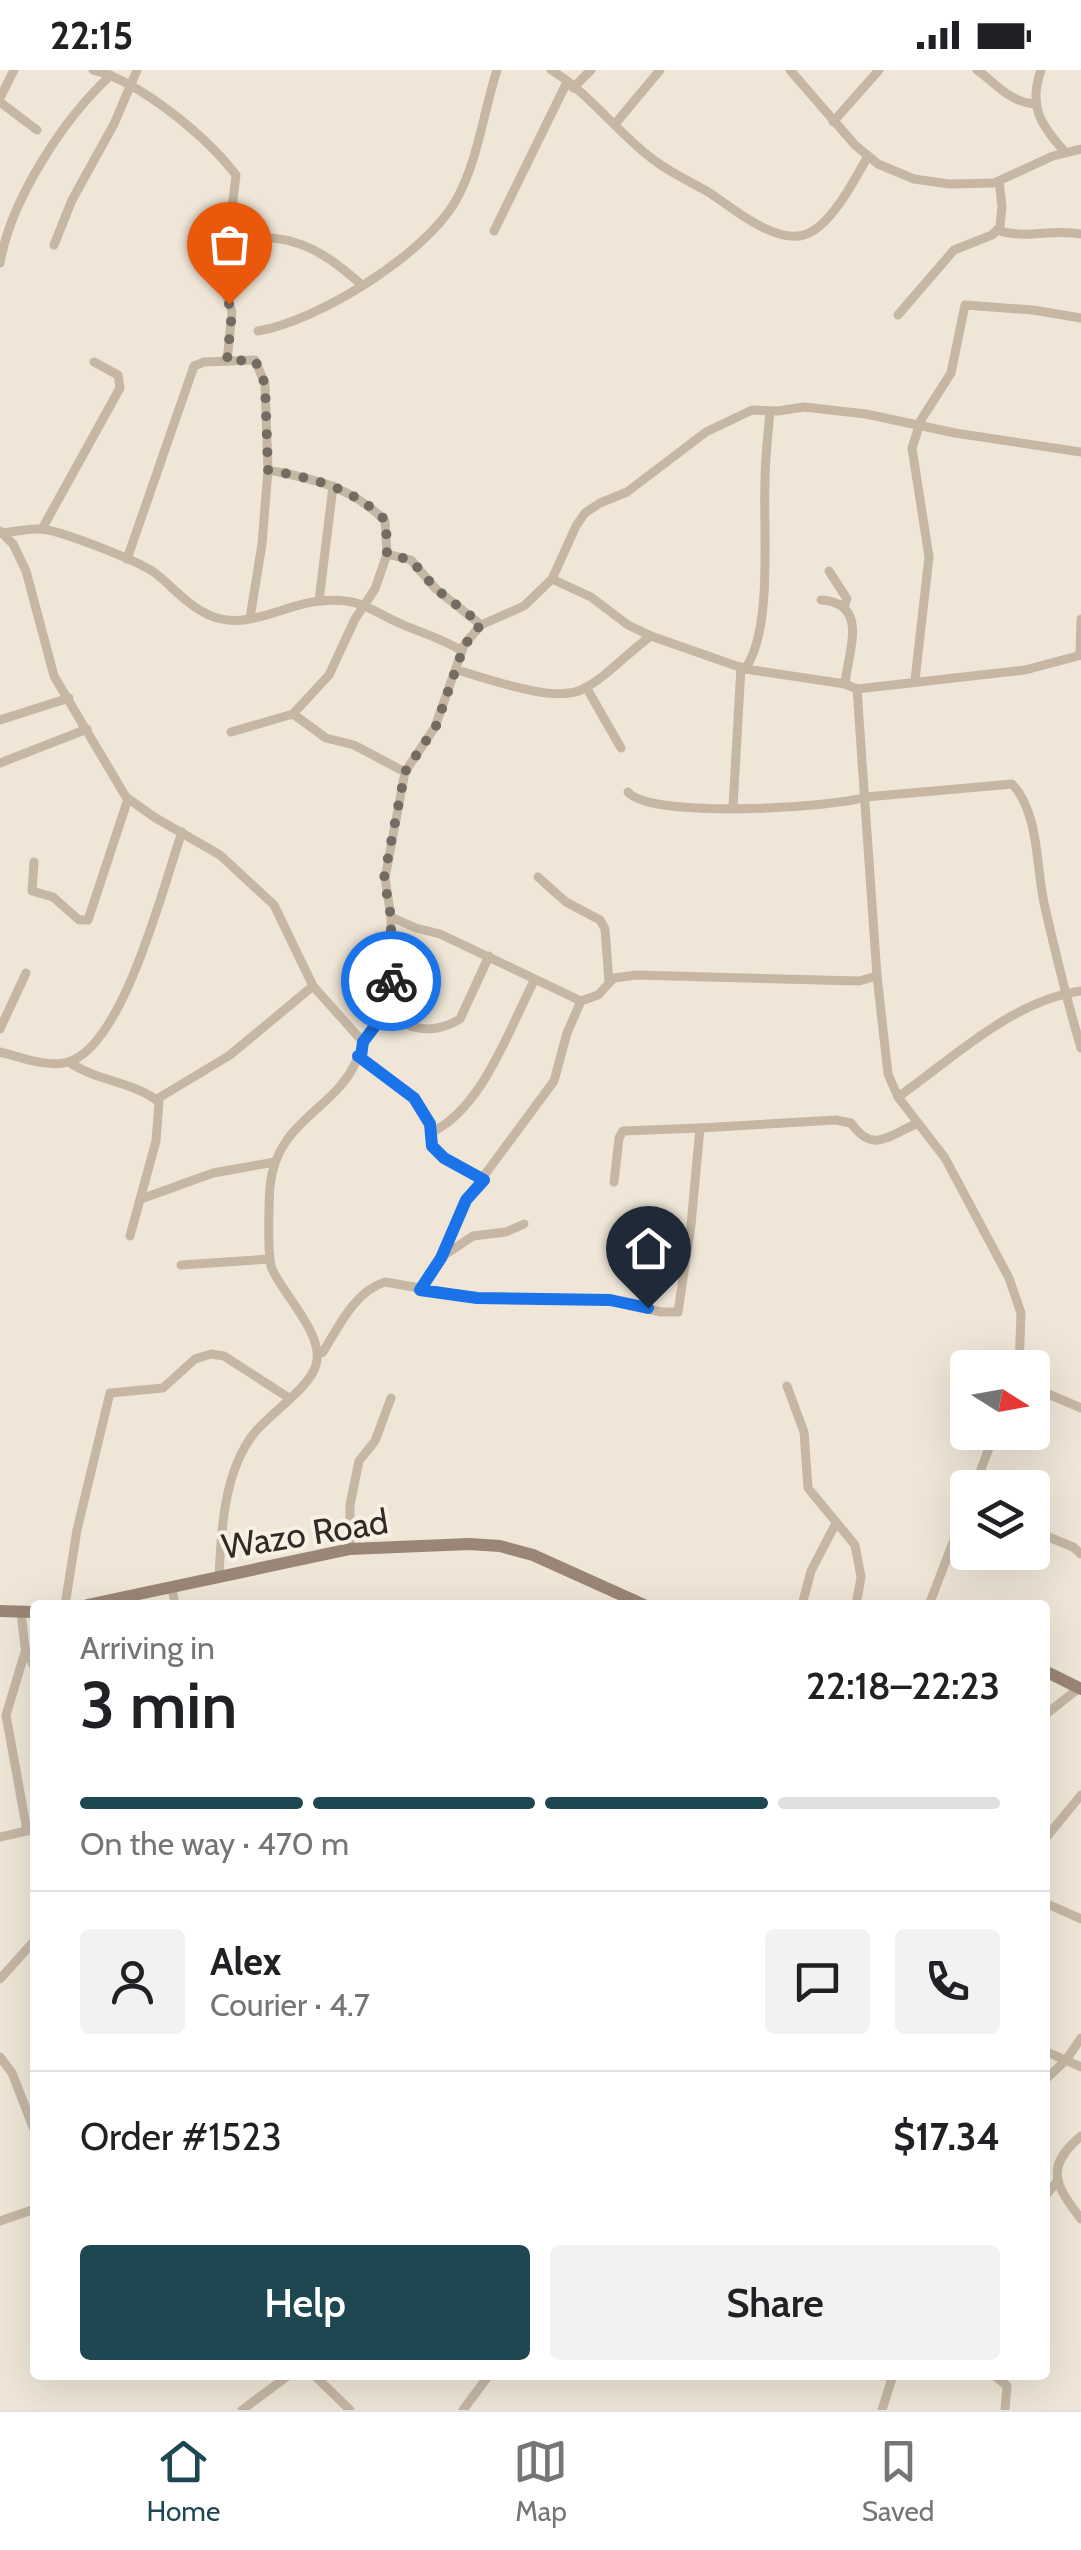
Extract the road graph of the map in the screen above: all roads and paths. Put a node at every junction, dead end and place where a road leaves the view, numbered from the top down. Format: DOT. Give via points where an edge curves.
graph roads {
  1 [pos="14,70"];
  2 [pos="93,70"];
  3 [pos="136,70"];
  4 [pos="497,70"];
  5 [pos="551,70"];
  6 [pos="590,70"];
  7 [pos="660,70"];
  8 [pos="790,70"];
  9 [pos="879,70"];
  10 [pos="976,70"];
  11 [pos="1041,70"];
  12 [pos="111,75"];
  13 [pos="570,85"];
  14 [pos="132,87"];
  15 [pos="0,100"];
  16 [pos="1034,104"];
  17 [pos="833,122"];
  18 [pos="615,124"];
  19 [pos="38,130"];
  20 [pos="1081,149"];
  21 [pos="1065,152"];
  22 [pos="868,156"];
  23 [pos="999,181"];
  24 [pos="232,224"];
  25 [pos="996,230"];
  26 [pos="494,231"];
  27 [pos="1080,234"];
  28 [pos="54,245"];
  29 [pos="0,262"];
  30 [pos="362,286"];
  31 [pos="898,315"];
  32 [pos="1081,318"];
  33 [pos="258,331"];
  34 [pos="227,361"];
  35 [pos="94,362"];
  36 [pos="770,411"];
  37 [pos="919,426"];
  38 [pos="1081,452"];
  39 [pos="268,470"];
  40 [pos="333,486"];
  41 [pos="42,529"];
  42 [pos="1,532"];
  43 [pos="387,554"];
  44 [pos="127,559"];
  45 [pos="829,571"];
  46 [pos="552,579"];
  47 [pos="319,600"];
  48 [pos="821,600"];
  49 [pos="367,604"];
  50 [pos="844,606"];
  51 [pos="250,618"];
  52 [pos="1081,618"];
  53 [pos="481,624"];
  54 [pos="651,636"];
  55 [pos="462,651"];
  56 [pos="1080,655"];
  57 [pos="743,668"];
  58 [pos="456,670"];
  59 [pos="916,680"];
  60 [pos="845,684"];
  61 [pos="586,687"];
  62 [pos="858,690"];
  63 [pos="69,698"];
  64 [pos="293,714"];
  65 [pos="0,720"];
  66 [pos="87,729"];
  67 [pos="232,732"];
  68 [pos="621,748"];
  69 [pos="0,764"];
  70 [pos="405,772"];
  71 [pos="628,792"];
  72 [pos="866,797"];
  73 [pos="128,799"];
  74 [pos="733,807"];
  75 [pos="182,832"];
  76 [pos="34,862"];
  77 [pos="538,877"];
  78 [pos="391,917"];
  79 [pos="489,956"];
  80 [pos="26,973"];
  81 [pos="877,976"];
  82 [pos="534,981"];
  83 [pos="609,982"];
  84 [pos="312,986"];
  85 [pos="1081,992"];
  86 [pos="1068,993"];
  87 [pos="581,1002"];
  88 [pos="384,1014"];
  89 [pos="0,1029"];
  90 [pos="363,1042"];
  91 [pos="1081,1048"];
  92 [pos="0,1052"];
  93 [pos="358,1056"];
  94 [pos="69,1062"];
  95 [pos="898,1097"];
  96 [pos="157,1099"];
  97 [pos="916,1124"];
  98 [pos="700,1128"];
  99 [pos="430,1133"];
  100 [pos="275,1162"];
  101 [pos="484,1180"];
  102 [pos="614,1182"];
  103 [pos="140,1199"];
  104 [pos="524,1224"];
  105 [pos="130,1236"];
  106 [pos="441,1258"];
  107 [pos="270,1259"];
  108 [pos="181,1265"];
  109 [pos="420,1290"];
  110 [pos="1020,1350"];
  111 [pos="318,1354"];
  112 [pos="788,1386"];
  113 [pos="1050,1395"];
  114 [pos="288,1398"];
  115 [pos="391,1398"];
  116 [pos="1081,1408"];
  117 [pos="836,1523"];
  118 [pos="1050,1537"];
  119 [pos="350,1549"];
  120 [pos="950,1551"];
  121 [pos="1081,1554"];
  122 [pos="219,1578"];
  123 [pos="172,1588"];
  124 [pos="65,1600"];
  125 [pos="112,1600"];
  126 [pos="174,1600"];
  127 [pos="633,1600"];
  128 [pos="803,1600"];
  129 [pos="857,1600"];
  130 [pos="932,1600"];
  131 [pos="0,1611"];
  132 [pos="28,1612"];
  133 [pos="26,1649"];
  134 [pos="30,1657"];
  135 [pos="1050,1674"];
  136 [pos="1080,1689"];
  137 [pos="1050,1712"];
  138 [pos="1081,1794"];
  139 [pos="30,1825"];
  140 [pos="30,1830"];
  141 [pos="1050,1833"];
  142 [pos="0,1837"];
  143 [pos="1050,1905"];
  144 [pos="1081,1919"];
  145 [pos="30,1946"];
  146 [pos="0,1980"];
  147 [pos="1081,2038"];
  148 [pos="1050,2052"];
  149 [pos="0,2057"];
  150 [pos="1066,2060"];
  151 [pos="1081,2066"];
  152 [pos="1050,2075"];
  153 [pos="30,2119"];
  154 [pos="1081,2136"];
  155 [pos="1056,2182"];
  156 [pos="1050,2190"];
  157 [pos="30,2211"];
  158 [pos="1081,2219"];
  159 [pos="0,2221"];
  160 [pos="282,2380"];
  161 [pos="319,2380"];
  162 [pos="485,2380"];
  163 [pos="891,2380"];
  164 [pos="1000,2380"];
  165 [pos="242,2410"];
  166 [pos="350,2410"];
  167 [pos="463,2410"];
  168 [pos="882,2410"];
  169 [pos="1005,2410"];
  1 -- 15 [label="street"];
  2 -- 12 [label="street"];
  3 -- 14 [label="street"];
  4 -- 30 [label="street" via="454,203 413,250"];
  5 -- 13 [label="street"];
  6 -- 13 [label="street"];
  7 -- 18 [label="street"];
  8 -- 17 [label="street"];
  9 -- 17 [label="street"];
  10 -- 16 [label="street" via="1005,95"];
  11 -- 16 [label="street"];
  12 -- 14 [label="street"];
  12 -- 29 [label="street" via="39,169 13,218"];
  13 -- 18 [label="street"];
  13 -- 26 [label="street"];
  14 -- 24 [label="street" via="233,170"];
  14 -- 28 [label="street"];
  15 -- 19 [label="street"];
  16 -- 21 [label="street"];
  17 -- 22 [label="street"];
  18 -- 22 [label="street" via="649,157 734,212 793,236 808,234 830,214"];
  20 -- 21 [label="street"];
  21 -- 23 [label="street"];
  22 -- 23 [label="street" via="914,179"];
  23 -- 25 [label="street" via="1002,216"];
  24 -- 30 [label="street" via="249,236 301,244"];
  24 -- 34 [label="street" via="223,283 232,312"];
  25 -- 27 [label="street"];
  25 -- 31 [label="street" via="954,250"];
  30 -- 33 [label="street" via="302,318"];
  32 -- 37 [label="street" via="967,303 951,373"];
  34 -- 39 [label="street" via="255,360 262,370"];
  34 -- 44 [label="street" via="194,366"];
  35 -- 41 [label="street" via="118,375 120,388"];
  36 -- 37 [label="street" via="804,407"];
  36 -- 46 [label="street" via="752,410 706,432 627,492 600,503 576,526"];
  36 -- 57 [label="street" via="764,581 753,654"];
  37 -- 38 [label="street"];
  37 -- 59 [label="street" via="912,458 930,558"];
  39 -- 40 [label="street"];
  39 -- 51 [label="street"];
  40 -- 43 [label="street" via="386,521"];
  40 -- 47 [label="street"];
  41 -- 42 [label="street"];
  41 -- 44 [label="street"];
  42 -- 63 [label="street" via="26,571 45,650"];
  43 -- 49 [label="street"];
  43 -- 53 [label="street" via="411,560"];
  44 -- 51 [label="street" via="209,615"];
  45 -- 50 [label="street" via="847,599"];
  46 -- 53 [label="street" via="524,606"];
  46 -- 54 [label="street"];
  47 -- 49 [label="street"];
  47 -- 51 [label="street"];
  48 -- 50 [label="street"];
  49 -- 55 [label="street"];
  49 -- 64 [label="street" via="329,676"];
  50 -- 60 [label="street" via="854,626"];
  52 -- 56 [label="street"];
  53 -- 55 [label="street"];
  54 -- 57 [label="street"];
  54 -- 61 [label="street"];
  55 -- 58 [label="street"];
  56 -- 59 [label="street" via="1024,670"];
  57 -- 60 [label="street"];
  57 -- 74 [label="street"];
  58 -- 61 [label="street" via="544,693"];
  58 -- 70 [label="street" via="436,726"];
  59 -- 62 [label="street"];
  60 -- 62 [label="street"];
  61 -- 68 [label="street"];
  62 -- 72 [label="street"];
  63 -- 65 [label="street"];
  63 -- 66 [label="street"];
  64 -- 67 [label="street"];
  64 -- 70 [label="street" via="326,738"];
  66 -- 69 [label="street"];
  66 -- 73 [label="street"];
  70 -- 78 [label="street" via="384,878"];
  71 -- 74 [label="street" via="647,804"];
  72 -- 74 [label="street"];
  72 -- 81 [label="street"];
  72 -- 86 [label="street" via="1012,784 1028,810"];
  73 -- 75 [label="street"];
  73 -- 76 [label="street" via="88,920 32,892"];
  75 -- 84 [label="street" via="266,895"];
  75 -- 94 [label="street" via="139,967 92,1046"];
  77 -- 83 [label="street" via="600,920"];
  78 -- 79 [label="street"];
  78 -- 88 [label="street"];
  79 -- 82 [label="street"];
  79 -- 88 [label="street" via="460,1019 450,1025 408,1027"];
  80 -- 89 [label="street"];
  81 -- 83 [label="street" via="859,981 636,974"];
  81 -- 95 [label="street" via="888,1074"];
  82 -- 87 [label="street"];
  82 -- 99 [label="street" via="487,1075 447,1126"];
  83 -- 87 [label="street"];
  84 -- 90 [label="street"];
  84 -- 96 [label="street" via="230,1055"];
  85 -- 86 [label="street"];
  86 -- 91 [label="street"];
  86 -- 95 [label="street" via="1002,1023"];
  87 -- 101 [label="street" via="554,1081"];
  88 -- 90 [label="street"];
  90 -- 93 [label="street"];
  92 -- 94 [label="street"];
  93 -- 99 [label="street" via="414,1098"];
  93 -- 100 [label="street" via="351,1075 288,1134"];
  94 -- 96 [label="street"];
  95 -- 97 [label="street"];
  96 -- 103 [label="street" via="156,1141"];
  97 -- 98 [label="street" via="869,1141 851,1123 836,1120"];
  97 -- 110 [label="street" via="944,1158 1009,1278 1021,1312"];
  98 -- 102 [label="street" via="623,1131"];
  98 -- 109 [label="street" via="674,1314 610,1300"];
  99 -- 101 [label="street" via="444,1158"];
  100 -- 103 [label="street" via="213,1173"];
  100 -- 107 [label="street"];
  101 -- 106 [label="street" via="466,1200"];
  103 -- 105 [label="street"];
  104 -- 106 [label="street" via="473,1236"];
  106 -- 109 [label="street"];
  107 -- 108 [label="street"];
  107 -- 111 [label="street"];
  109 -- 111 [label="street" via="385,1282 372,1286"];
  111 -- 114 [label="street" via="312,1374"];
  112 -- 117 [label="street" via="804,1432 808,1488"];
  113 -- 116 [label="street"];
  114 -- 122 [label="street" via="236,1463"];
  114 -- 124 [label="street" via="211,1354 163,1388 110,1393"];
  115 -- 119 [label="street" via="359,1461"];
  117 -- 128 [label="street"];
  117 -- 129 [label="street" via="855,1545"];
  118 -- 121 [label="street"];
  119 -- 122 [label="main road, Wazo Road"];
  119 -- 127 [label="main road, Wazo Road" via="500,1546"];
  120 -- 130 [label="street"];
  122 -- 123 [label="main road, Wazo Road"];
  123 -- 125 [label="main road, Wazo Road"];
  123 -- 126 [label="street"];
  131 -- 132 [label="main road"];
  132 -- 133 [label="street"];
  133 -- 134 [label="street"];
  133 -- 139 [label="street" via="6,1716"];
  135 -- 136 [label="main road"];
  136 -- 137 [label="street"];
  138 -- 141 [label="street"];
  140 -- 142 [label="street"];
  143 -- 144 [label="street"];
  145 -- 146 [label="street"];
  147 -- 150 [label="street"];
  148 -- 150 [label="street"];
  149 -- 153 [label="street"];
  150 -- 151 [label="street"];
  150 -- 152 [label="street"];
  154 -- 155 [label="street" via="1058,2162"];
  155 -- 156 [label="street"];
  155 -- 158 [label="street"];
  157 -- 159 [label="street"];
  160 -- 165 [label="street"];
  161 -- 166 [label="street"];
  162 -- 167 [label="street"];
  163 -- 168 [label="street"];
  164 -- 169 [label="street" via="1007,2386"];
}
